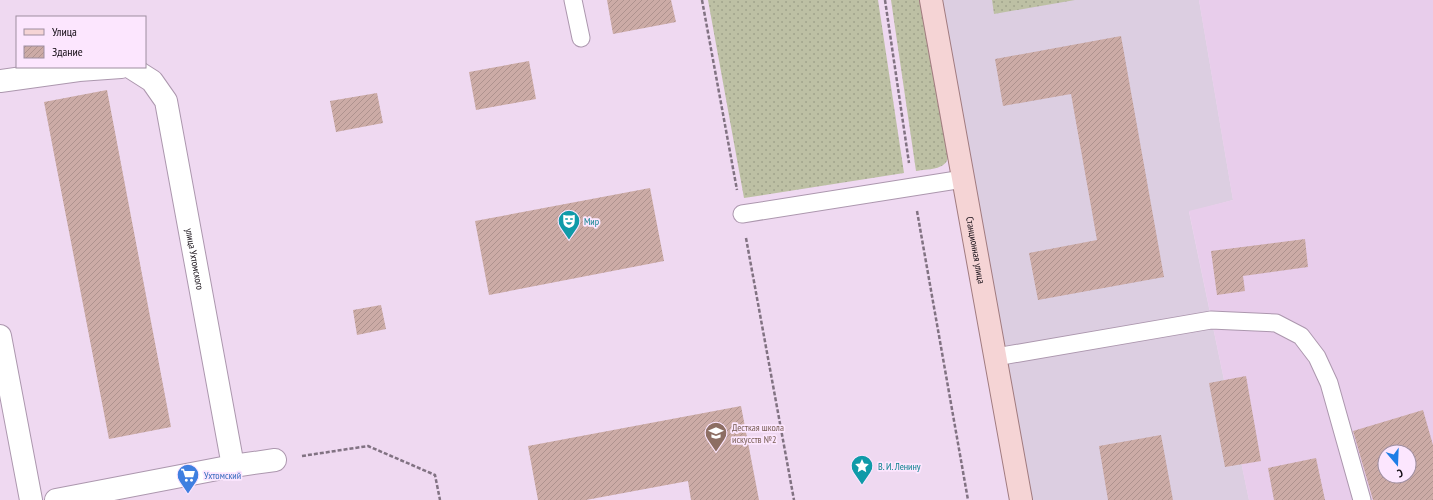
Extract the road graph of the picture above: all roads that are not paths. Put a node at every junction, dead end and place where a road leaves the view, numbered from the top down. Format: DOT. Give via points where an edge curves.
graph roads {
  1 [pos="573,0"];
  2 [pos="931,0"];
  3 [pos="581,38"];
  4 [pos="107,68"];
  5 [pos="132,68"];
  6 [pos="0,81"];
  7 [pos="963,179"];
  8 [pos="742,214"];
  9 [pos="0,336"];
  10 [pos="996,357"];
  11 [pos="2,360"];
  12 [pos="275,460"];
  13 [pos="233,466"];
  14 [pos="31,500"];
  15 [pos="56,500"];
  16 [pos="1021,500"];
  17 [pos="1362,500"];
  1 -- 3 [label="lane"];
  2 -- 7 [label="main road, Станционная улица"];
  4 -- 6 [label="street"];
  5 -- 13 [label="street, улица Ухтомского" via="152,81 166,101"];
  7 -- 8 [label="lane"];
  7 -- 10 [label="main road, Станционная улица"];
  9 -- 11 [label="street"];
  10 -- 16 [label="main road, Станционная улица"];
  10 -- 17 [label="lane" via="1211,320 1276,323 1301,336 1317,357 1330,383"];
  11 -- 14 [label="street"];
  12 -- 13 [label="street"];
  13 -- 15 [label="street"];
}
